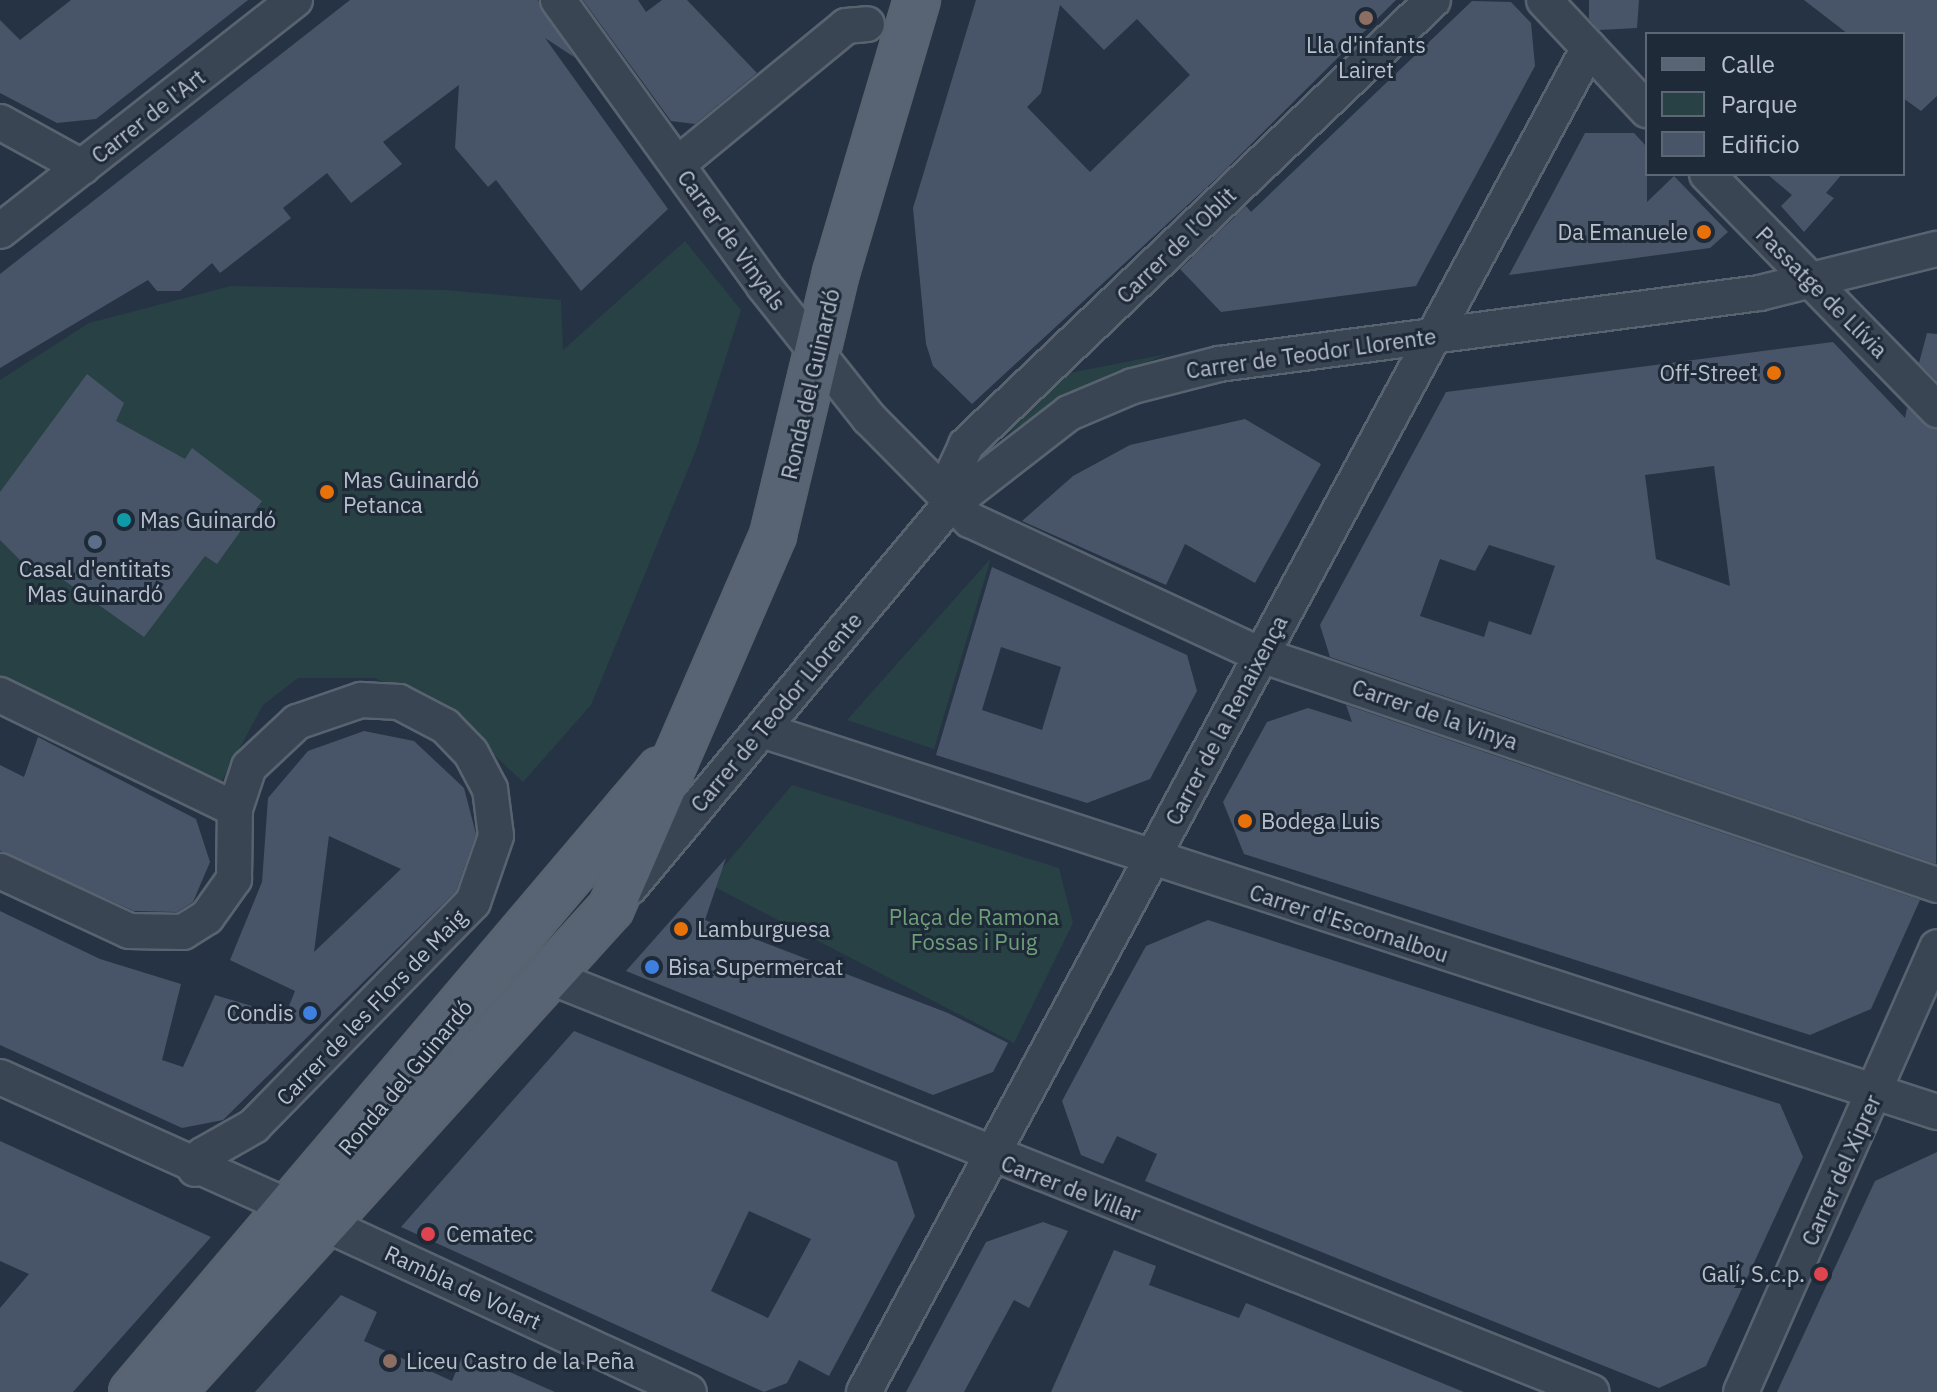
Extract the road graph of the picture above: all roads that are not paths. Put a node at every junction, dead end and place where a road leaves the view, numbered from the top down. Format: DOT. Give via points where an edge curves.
graph roads {
  1 [pos="295,0"];
  2 [pos="558,0"];
  3 [pos="917,0"];
  4 [pos="1433,0"];
  5 [pos="1544,0"];
  6 [pos="867,24"];
  7 [pos="1589,48"];
  8 [pos="1645,108"];
  9 [pos="0,122"];
  10 [pos="678,164"];
  11 [pos="82,167"];
  12 [pos="1709,176"];
  13 [pos="0,231"];
  14 [pos="1937,249"];
  15 [pos="1809,283"];
  16 [pos="1434,335"];
  17 [pos="818,354"];
  18 [pos="1937,410"];
  19 [pos="949,506"];
  20 [pos="1261,655"];
  21 [pos="0,695"];
  22 [pos="762,730"];
  23 [pos="673,757"];
  24 [pos="235,809"];
  25 [pos="1151,860"];
  26 [pos="0,871"];
  27 [pos="1937,885"];
  28 [pos="611,908"];
  29 [pos="1937,947"];
  30 [pos="553,978"];
  31 [pos="0,1077"];
  32 [pos="1876,1092"];
  33 [pos="1937,1112"];
  34 [pos="992,1157"];
  35 [pos="195,1169"];
  36 [pos="307,1216"];
  37 [pos="132,1392"];
  38 [pos="172,1392"];
  39 [pos="689,1392"];
  40 [pos="864,1392"];
  41 [pos="1592,1392"];
  42 [pos="1741,1392"];
  1 -- 11 [label="street, Carrer de l'Art"];
  2 -- 10 [label="street, Carrer de Vinyals"];
  3 -- 17 [label="main road, Ronda del Guinardó"];
  4 -- 19 [label="street, Carrer de l'Oblit" via="966,445 950,480"];
  5 -- 7 [label="street"];
  6 -- 10 [label="street" via="846,26"];
  7 -- 8 [label="street"];
  7 -- 16 [label="street, Carrer de la Renaixença"];
  9 -- 11 [label="street"];
  10 -- 17 [label="street, Carrer de Vinyals"];
  11 -- 13 [label="street, Carrer de l'Art"];
  12 -- 15 [label="street, Passatge de Llívia"];
  14 -- 15 [label="street, Carrer de Teodor Llorente"];
  15 -- 16 [label="street, Carrer de Teodor Llorente"];
  15 -- 18 [label="street, Passatge de Llívia"];
  16 -- 19 [label="street, Carrer de Teodor Llorente" via="1233,361 1133,386 1028,440"];
  16 -- 20 [label="street, Carrer de la Renaixença"];
  17 -- 19 [label="street, Carrer de Vinyals"];
  17 -- 23 [label="main road, Ronda del Guinardó" via="773,535"];
  19 -- 20 [label="street, Carrer de la Vinya"];
  19 -- 22 [label="street, Carrer de Teodor Llorente"];
  20 -- 25 [label="street, Carrer de la Renaixença"];
  20 -- 27 [label="street, Carrer de la Vinya"];
  21 -- 24 [label="street"];
  22 -- 25 [label="street, Carrer d'Escornalbou"];
  22 -- 28 [label="street, Carrer de Teodor Llorente"];
  23 -- 28 [label="main road, Ronda del Guinardó"];
  23 -- 36 [label="main road, Ronda del Guinardó" via="602,830"];
  24 -- 26 [label="street" via="234,879 207,917 183,932 129,931"];
  24 -- 35 [label="street, Carrer de les Flors de Maig" via="249,767 273,739 323,708 361,700 399,702 445,726 480,768 495,812 486,877 473,902 254,1126 203,1155"];
  25 -- 32 [label="street, Carrer d'Escornalbou"];
  25 -- 34 [label="street, Carrer de la Renaixença"];
  28 -- 30 [label="main road, Carrer de Teodor Llorente"];
  29 -- 32 [label="street, Carrer del Xiprer"];
  30 -- 34 [label="street, Carrer de Villar"];
  30 -- 36 [label="main road, Ronda del Guinardó"];
  31 -- 35 [label="street, Rambla de Volart"];
  32 -- 33 [label="street, Carrer d'Escornalbou"];
  32 -- 42 [label="street, Carrer del Xiprer"];
  34 -- 40 [label="street, Carrer de la Renaixença"];
  34 -- 41 [label="street, Carrer de Villar"];
  35 -- 36 [label="street, Rambla de Volart"];
  36 -- 37 [label="main road, Ronda del Guinardó"];
  36 -- 38 [label="main road, Ronda del Guinardó"];
  36 -- 39 [label="street, Rambla de Volart"];
}
